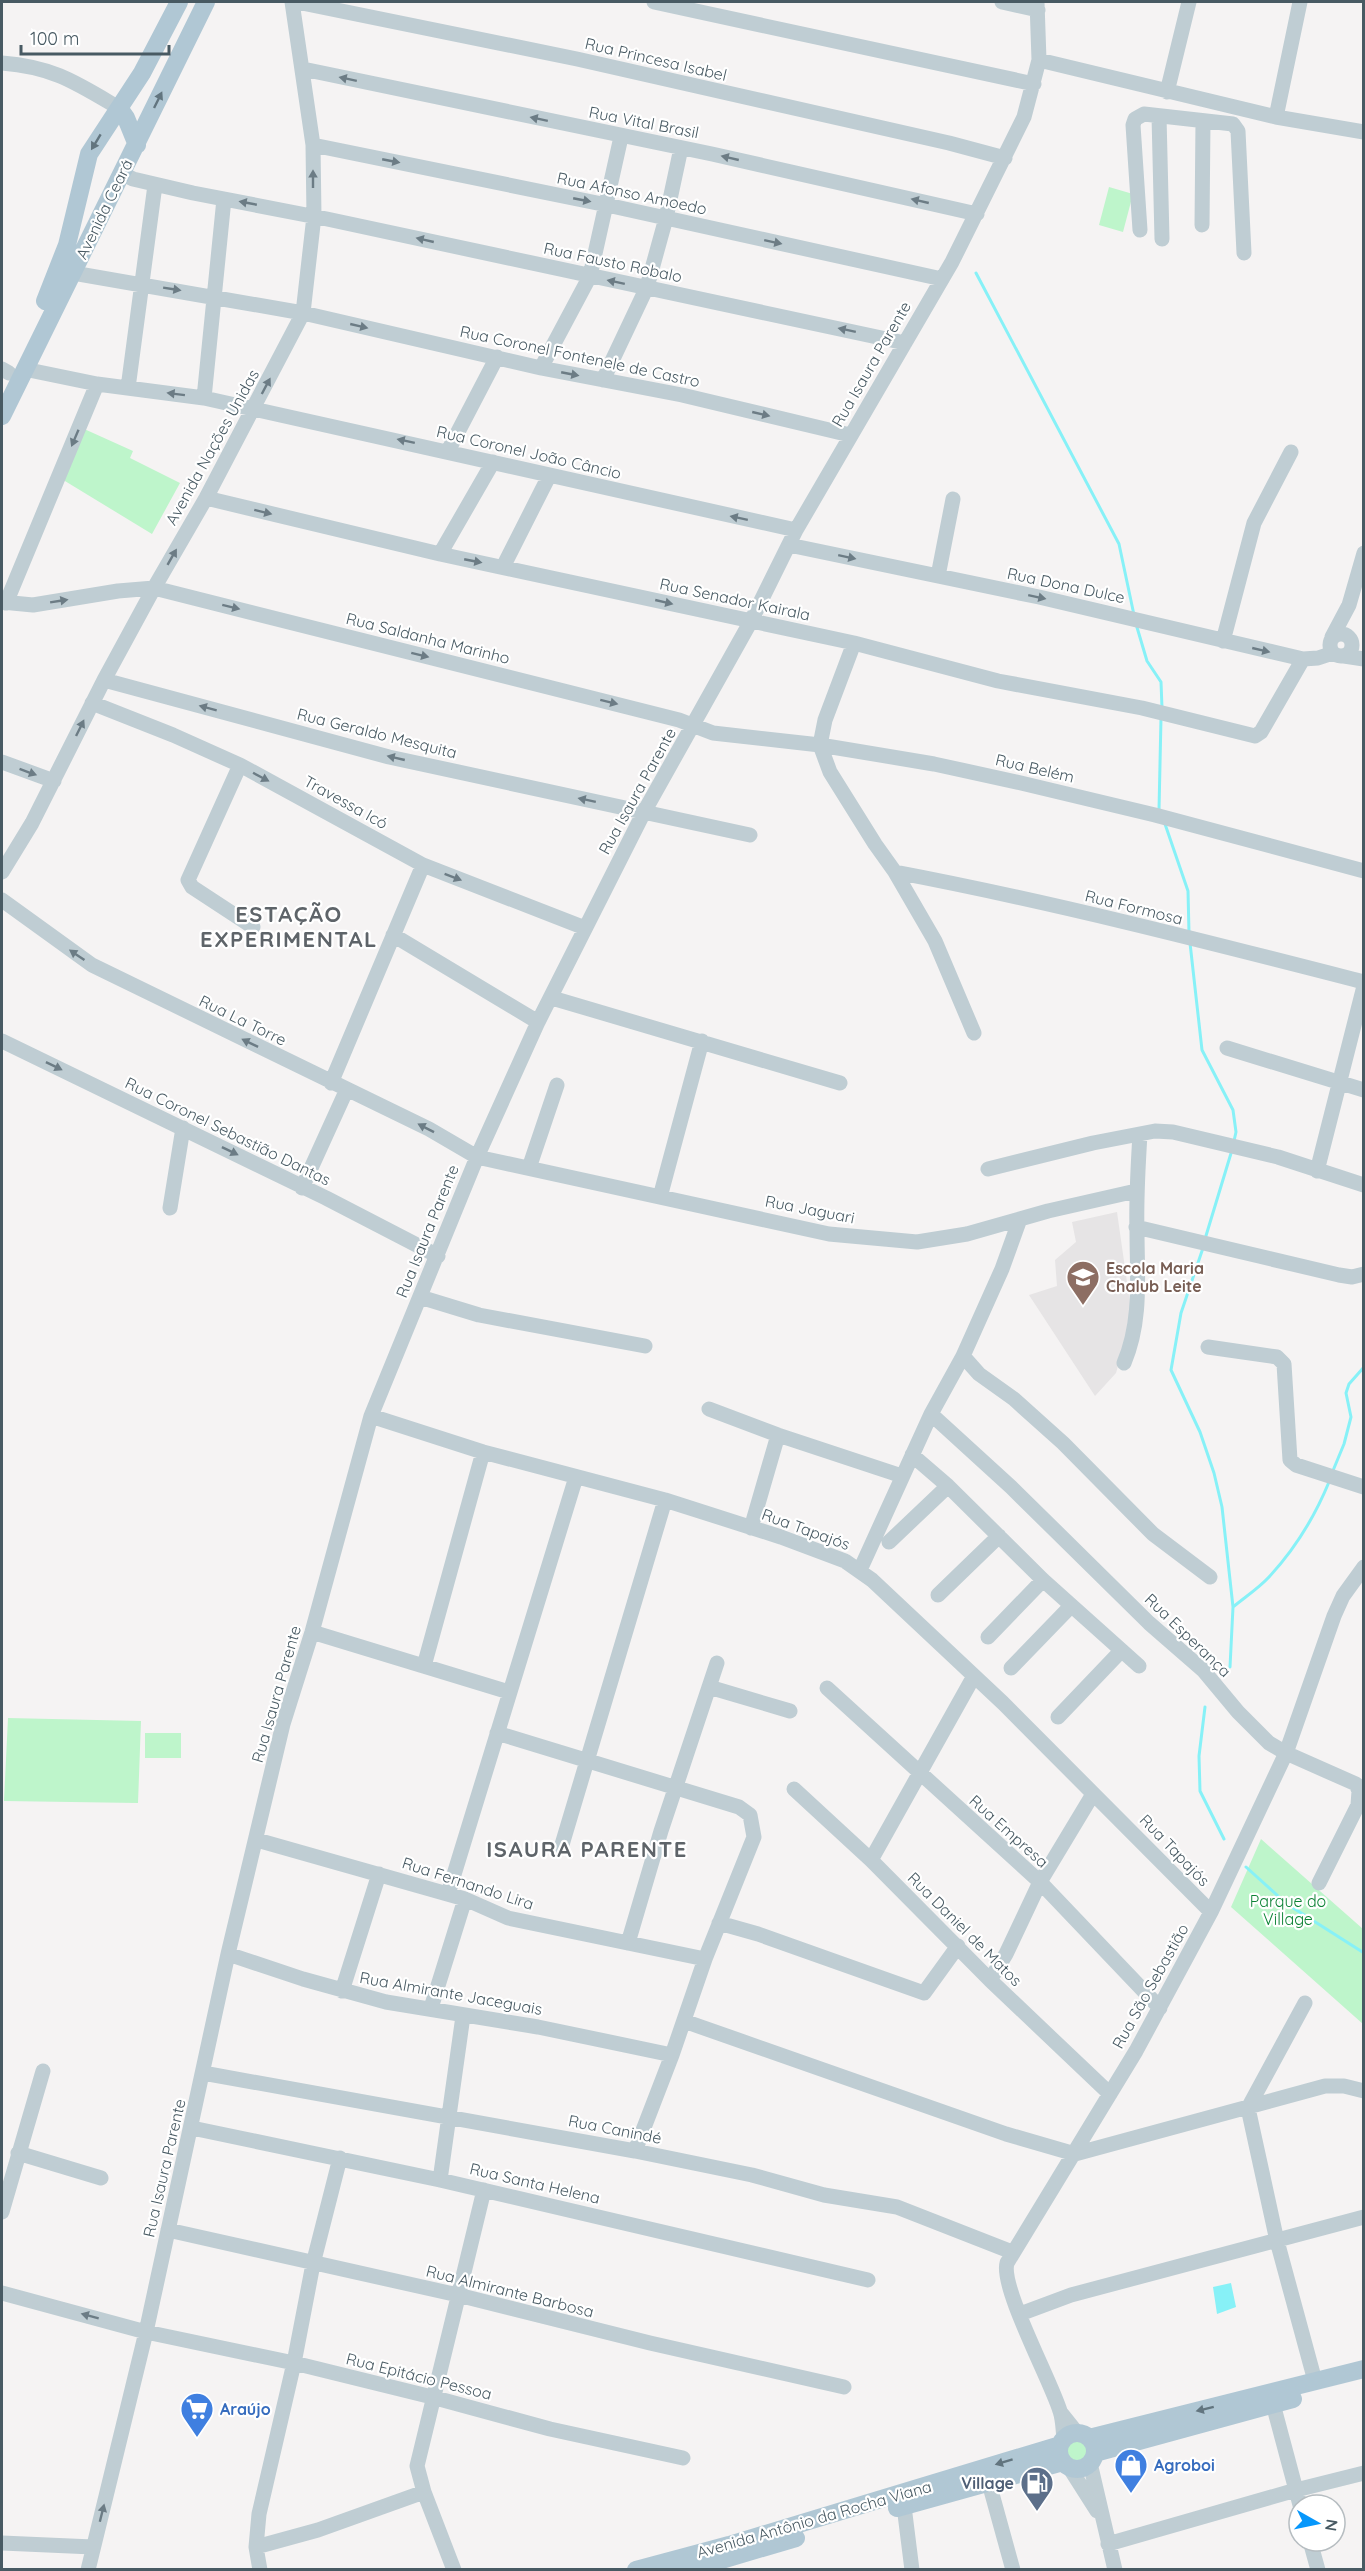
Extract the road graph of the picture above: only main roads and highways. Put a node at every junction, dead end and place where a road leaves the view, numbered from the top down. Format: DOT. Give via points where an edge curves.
graph roads {
  1 [pos="178,2"];
  2 [pos="206,2"];
  3 [pos="118,108"];
  4 [pos="137,144"];
  5 [pos="84,170"];
  6 [pos="119,177"];
  7 [pos="9,374"];
  8 [pos="2,416"];
  9 [pos="1364,2369"];
  10 [pos="1364,2381"];
  11 [pos="1076,2450"];
  12 [pos="711,2567"];
  13 [pos="636,2570"];
  14 [pos="688,2570"];
  1 -- 3 [label="main road, Avenida Ceará" via="142,73"];
  4 -- 2 [label="main road, Avenida Ceará, one-way"];
  3 -- 4 [label="main road"];
  3 -- 5 [label="main road, Avenida Ceará, one-way" via="89,154"];
  4 -- 6 [label="main road, Avenida Ceará"];
  5 -- 6 [label="main road" via="94,182"];
  5 -- 7 [label="main road, Avenida Ceará" via="67,245 53,284"];
  6 -- 7 [label="main road, Avenida Ceará" via="73,273"];
  7 -- 8 [label="main road, Avenida Ceará"];
  9 -- 11 [label="main road, Avenida Antônio da Rocha Viana, one-way"];
  10 -- 11 [label="main road, Avenida Antônio da Rocha Viana"];
  11 -- 12 [label="main road, Avenida Antônio da Rocha Viana" via="989,2483"];
  11 -- 13 [label="main road, Avenida Antônio da Rocha Viana, one-way"];
  12 -- 14 [label="main road, Avenida Antônio da Rocha Viana"];
}
